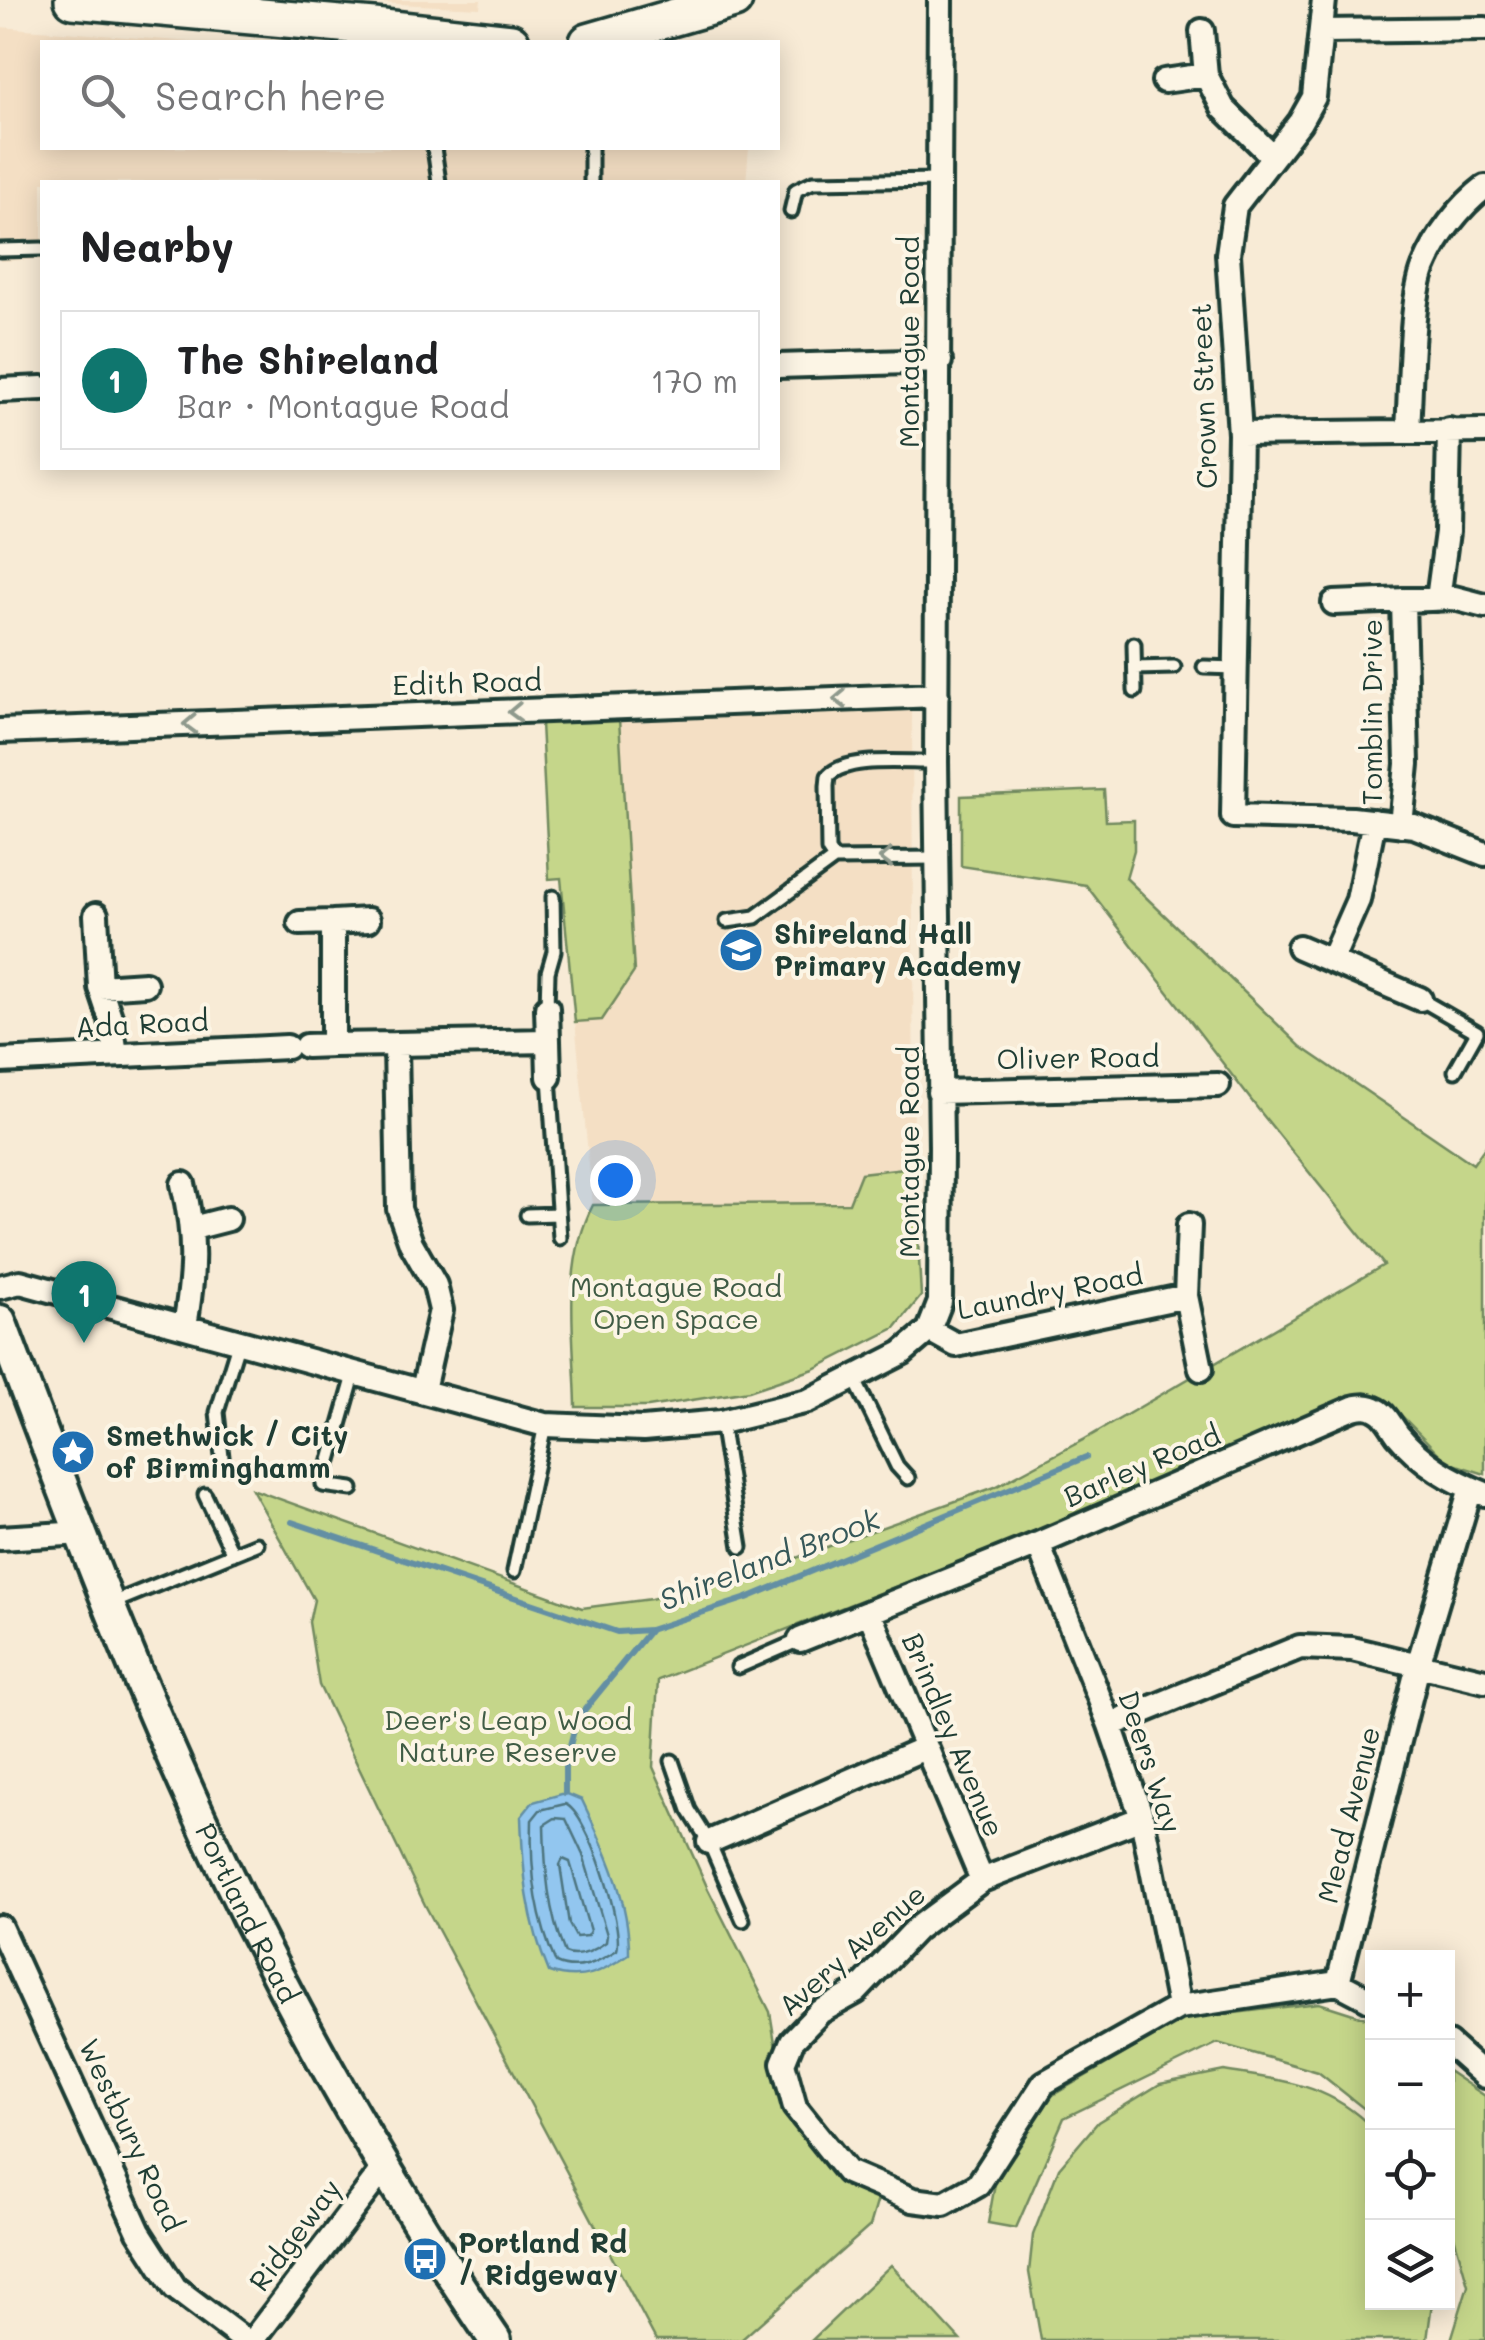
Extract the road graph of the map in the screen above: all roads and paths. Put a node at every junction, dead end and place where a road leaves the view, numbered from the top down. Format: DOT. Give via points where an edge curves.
graph roads {
  1 [pos="73,0"];
  2 [pos="940,0"];
  3 [pos="1324,0"];
  4 [pos="148,3"];
  5 [pos="712,4"];
  6 [pos="376,13"];
  7 [pos="1485,29"];
  8 [pos="1202,30"];
  9 [pos="1323,31"];
  10 [pos="430,39"];
  11 [pos="457,40"];
  12 [pos="595,40"];
  13 [pos="1206,74"];
  14 [pos="1164,81"];
  15 [pos="434,150"];
  16 [pos="591,150"];
  17 [pos="1272,156"];
  18 [pos="439,180"];
  19 [pos="591,180"];
  20 [pos="939,180"];
  21 [pos="1485,187"];
  22 [pos="790,211"];
  23 [pos="40,249"];
  24 [pos="0,250"];
  25 [pos="940,361"];
  26 [pos="780,366"];
  27 [pos="40,388"];
  28 [pos="0,390"];
  29 [pos="1408,429"];
  30 [pos="1448,430"];
  31 [pos="1485,431"];
  32 [pos="1240,434"];
  33 [pos="1438,599"];
  34 [pos="1403,600"];
  35 [pos="1334,604"];
  36 [pos="1485,606"];
  37 [pos="1134,644"];
  38 [pos="1174,667"];
  39 [pos="1204,667"];
  40 [pos="1135,668"];
  41 [pos="1236,668"];
  42 [pos="1135,691"];
  43 [pos="937,695"];
  44 [pos="0,731"];
  45 [pos="936,762"];
  46 [pos="1374,821"];
  47 [pos="1401,824"];
  48 [pos="1485,854"];
  49 [pos="937,858"];
  50 [pos="834,859"];
  51 [pos="552,897"];
  52 [pos="96,914"];
  53 [pos="368,920"];
  54 [pos="727,921"];
  55 [pos="333,922"];
  56 [pos="300,923"];
  57 [pos="1299,946"];
  58 [pos="1332,959"];
  59 [pos="145,984"];
  60 [pos="100,987"];
  61 [pos="1420,999"];
  62 [pos="547,1008"];
  63 [pos="548,1041"];
  64 [pos="396,1044"];
  65 [pos="333,1045"];
  66 [pos="116,1056"];
  67 [pos="0,1061"];
  68 [pos="1455,1071"];
  69 [pos="549,1077"];
  70 [pos="1218,1085"];
  71 [pos="939,1092"];
  72 [pos="182,1184"];
  73 [pos="558,1214"];
  74 [pos="527,1215"];
  75 [pos="228,1220"];
  76 [pos="1189,1225"];
  77 [pos="194,1228"];
  78 [pos="560,1238"];
  79 [pos="0,1287"];
  80 [pos="1186,1296"];
  81 [pos="0,1321"];
  82 [pos="185,1326"];
  83 [pos="929,1330"];
  84 [pos="239,1341"];
  85 [pos="1201,1369"];
  86 [pos="355,1372"];
  87 [pos="854,1378"];
  88 [pos="423,1390"];
  89 [pos="721,1422"];
  90 [pos="545,1425"];
  91 [pos="223,1466"];
  92 [pos="908,1478"];
  93 [pos="352,1489"];
  94 [pos="1478,1491"];
  95 [pos="204,1496"];
  96 [pos="83,1533"];
  97 [pos="0,1538"];
  98 [pos="257,1544"];
  99 [pos="1038,1544"];
  100 [pos="741,1547"];
  101 [pos="233,1554"];
  102 [pos="514,1571"];
  103 [pos="110,1604"];
  104 [pos="869,1612"];
  105 [pos="800,1640"];
  106 [pos="1418,1662"];
  107 [pos="738,1667"];
  108 [pos="1485,1681"];
  109 [pos="1110,1725"];
  110 [pos="925,1748"];
  111 [pos="672,1761"];
  112 [pos="1142,1818"];
  113 [pos="710,1842"];
  114 [pos="982,1880"];
  115 [pos="742,1920"];
  116 [pos="0,1927"];
  117 [pos="1338,1983"];
  118 [pos="1365,1997"];
  119 [pos="1178,2006"];
  120 [pos="1455,2050"];
  121 [pos="1485,2076"];
  122 [pos="385,2167"];
  123 [pos="244,2340"];
  124 [pos="253,2340"];
  125 [pos="495,2340"];
  1 -- 4 [label="main road"];
  2 -- 20 [label="street, Montague Road"];
  3 -- 9 [label="street, Crown Street"];
  4 -- 6 [label="main road"];
  5 -- 12 [label="main road"];
  6 -- 10 [label="main road"];
  7 -- 9 [label="street"];
  8 -- 13 [label="street"];
  9 -- 17 [label="street, Crown Street" via="1314,97"];
  10 -- 11 [label="main road"];
  13 -- 14 [label="street"];
  13 -- 17 [label="street" via="1223,108"];
  15 -- 18 [label="lane"];
  16 -- 19 [label="lane"];
  17 -- 32 [label="street, Crown Street" via="1235,206 1230,230"];
  20 -- 22 [label="lane" via="813,182 796,190"];
  20 -- 25 [label="street, Montague Road"];
  21 -- 29 [label="street" via="1462,204 1424,267"];
  23 -- 24 [label="lane"];
  25 -- 26 [label="street"];
  25 -- 43 [label="street, Montague Road"];
  27 -- 28 [label="street"];
  29 -- 30 [label="street"];
  29 -- 32 [label="street"];
  30 -- 31 [label="street"];
  30 -- 33 [label="street" via="1447,532"];
  32 -- 41 [label="street, Crown Street"];
  33 -- 34 [label="street, Tomblin Drive"];
  33 -- 36 [label="street, Tomblin Drive"];
  34 -- 35 [label="street, Tomblin Drive"];
  34 -- 47 [label="street, Tomblin Drive" via="1407,764"];
  37 -- 40 [label="lane"];
  38 -- 40 [label="lane"];
  39 -- 41 [label="lane"];
  40 -- 42 [label="lane"];
  41 -- 46 [label="street, Crown Street" via="1233,816"];
  43 -- 44 [label="street, Edith Road, one-way"];
  43 -- 45 [label="street, Montague Road"];
  45 -- 49 [label="street, Montague Road"];
  45 -- 50 [label="lane" via="836,768 827,786 828,850"];
  46 -- 47 [label="street"];
  46 -- 58 [label="street" via="1358,900"];
  47 -- 48 [label="street"];
  49 -- 50 [label="lane, one-way"];
  49 -- 71 [label="street, Montague Road"];
  50 -- 54 [label="lane" via="756,917"];
  51 -- 62 [label="lane"];
  52 -- 60 [label="street"];
  53 -- 55 [label="street"];
  55 -- 56 [label="street"];
  55 -- 65 [label="street"];
  57 -- 58 [label="street"];
  58 -- 61 [label="street"];
  59 -- 60 [label="street"];
  60 -- 66 [label="street"];
  61 -- 68 [label="lane" via="1477,1032"];
  62 -- 63 [label="street"];
  63 -- 64 [label="street, Ada Road"];
  63 -- 69 [label="street"];
  64 -- 65 [label="street, Ada Road"];
  64 -- 88 [label="street" via="399,1209 442,1310"];
  65 -- 66 [label="street, Ada Road"];
  66 -- 67 [label="street, Ada Road"];
  69 -- 73 [label="lane"];
  70 -- 71 [label="street, Oliver Road"];
  71 -- 83 [label="street, Montague Road" via="940,1302"];
  72 -- 77 [label="street"];
  73 -- 74 [label="lane"];
  73 -- 78 [label="lane"];
  75 -- 77 [label="street"];
  76 -- 80 [label="street, Laundry Road"];
  77 -- 82 [label="street"];
  79 -- 82 [label="street" via="20,1282"];
  80 -- 83 [label="street, Laundry Road" via="956,1346"];
  80 -- 85 [label="street, Laundry Road"];
  81 -- 96 [label="main road, Portland Road"];
  82 -- 84 [label="street"];
  83 -- 87 [label="street" via="902,1354"];
  84 -- 86 [label="street"];
  84 -- 91 [label="lane" via="216,1412"];
  86 -- 88 [label="street"];
  86 -- 93 [label="lane" via="323,1484"];
  87 -- 89 [label="street" via="808,1401"];
  87 -- 92 [label="lane"];
  88 -- 90 [label="street"];
  89 -- 90 [label="street" via="643,1429"];
  89 -- 100 [label="lane"];
  90 -- 102 [label="lane"];
  94 -- 99 [label="street, Barley Road" via="1432,1467 1382,1411 1366,1406"];
  94 -- 106 [label="street, Mead Avenue"];
  95 -- 101 [label="lane"];
  96 -- 97 [label="street"];
  96 -- 103 [label="main road, Portland Road"];
  98 -- 101 [label="lane"];
  99 -- 104 [label="street, Barley Road"];
  99 -- 109 [label="street, Deers Way"];
  101 -- 103 [label="lane"];
  103 -- 122 [label="main road, Portland Road" via="217,1853"];
  104 -- 105 [label="street, Barley Road"];
  104 -- 110 [label="street, Brindley Avenue"];
  105 -- 107 [label="lane"];
  106 -- 108 [label="street"];
  106 -- 109 [label="street" via="1300,1647"];
  106 -- 117 [label="street, Mead Avenue"];
  109 -- 112 [label="street, Deers Way"];
  110 -- 113 [label="street"];
  110 -- 114 [label="street, Brindley Avenue"];
  111 -- 113 [label="lane" via="689,1810"];
  112 -- 114 [label="street, Avery Avenue"];
  112 -- 119 [label="street, Deers Way"];
  113 -- 115 [label="lane"];
  114 -- 119 [label="street, Avery Avenue" via="916,1929 856,1992 820,2012 792,2041 782,2063 795,2108 848,2172 913,2200 944,2204 978,2185 1044,2083"];
  116 -- 123 [label="street, Westbury Road" via="140,2232 175,2288"];
  117 -- 118 [label="street"];
  117 -- 119 [label="street"];
  120 -- 121 [label="street"];
  122 -- 124 [label="street, Ridgeway"];
  122 -- 125 [label="main road, Portland Road"];
}
